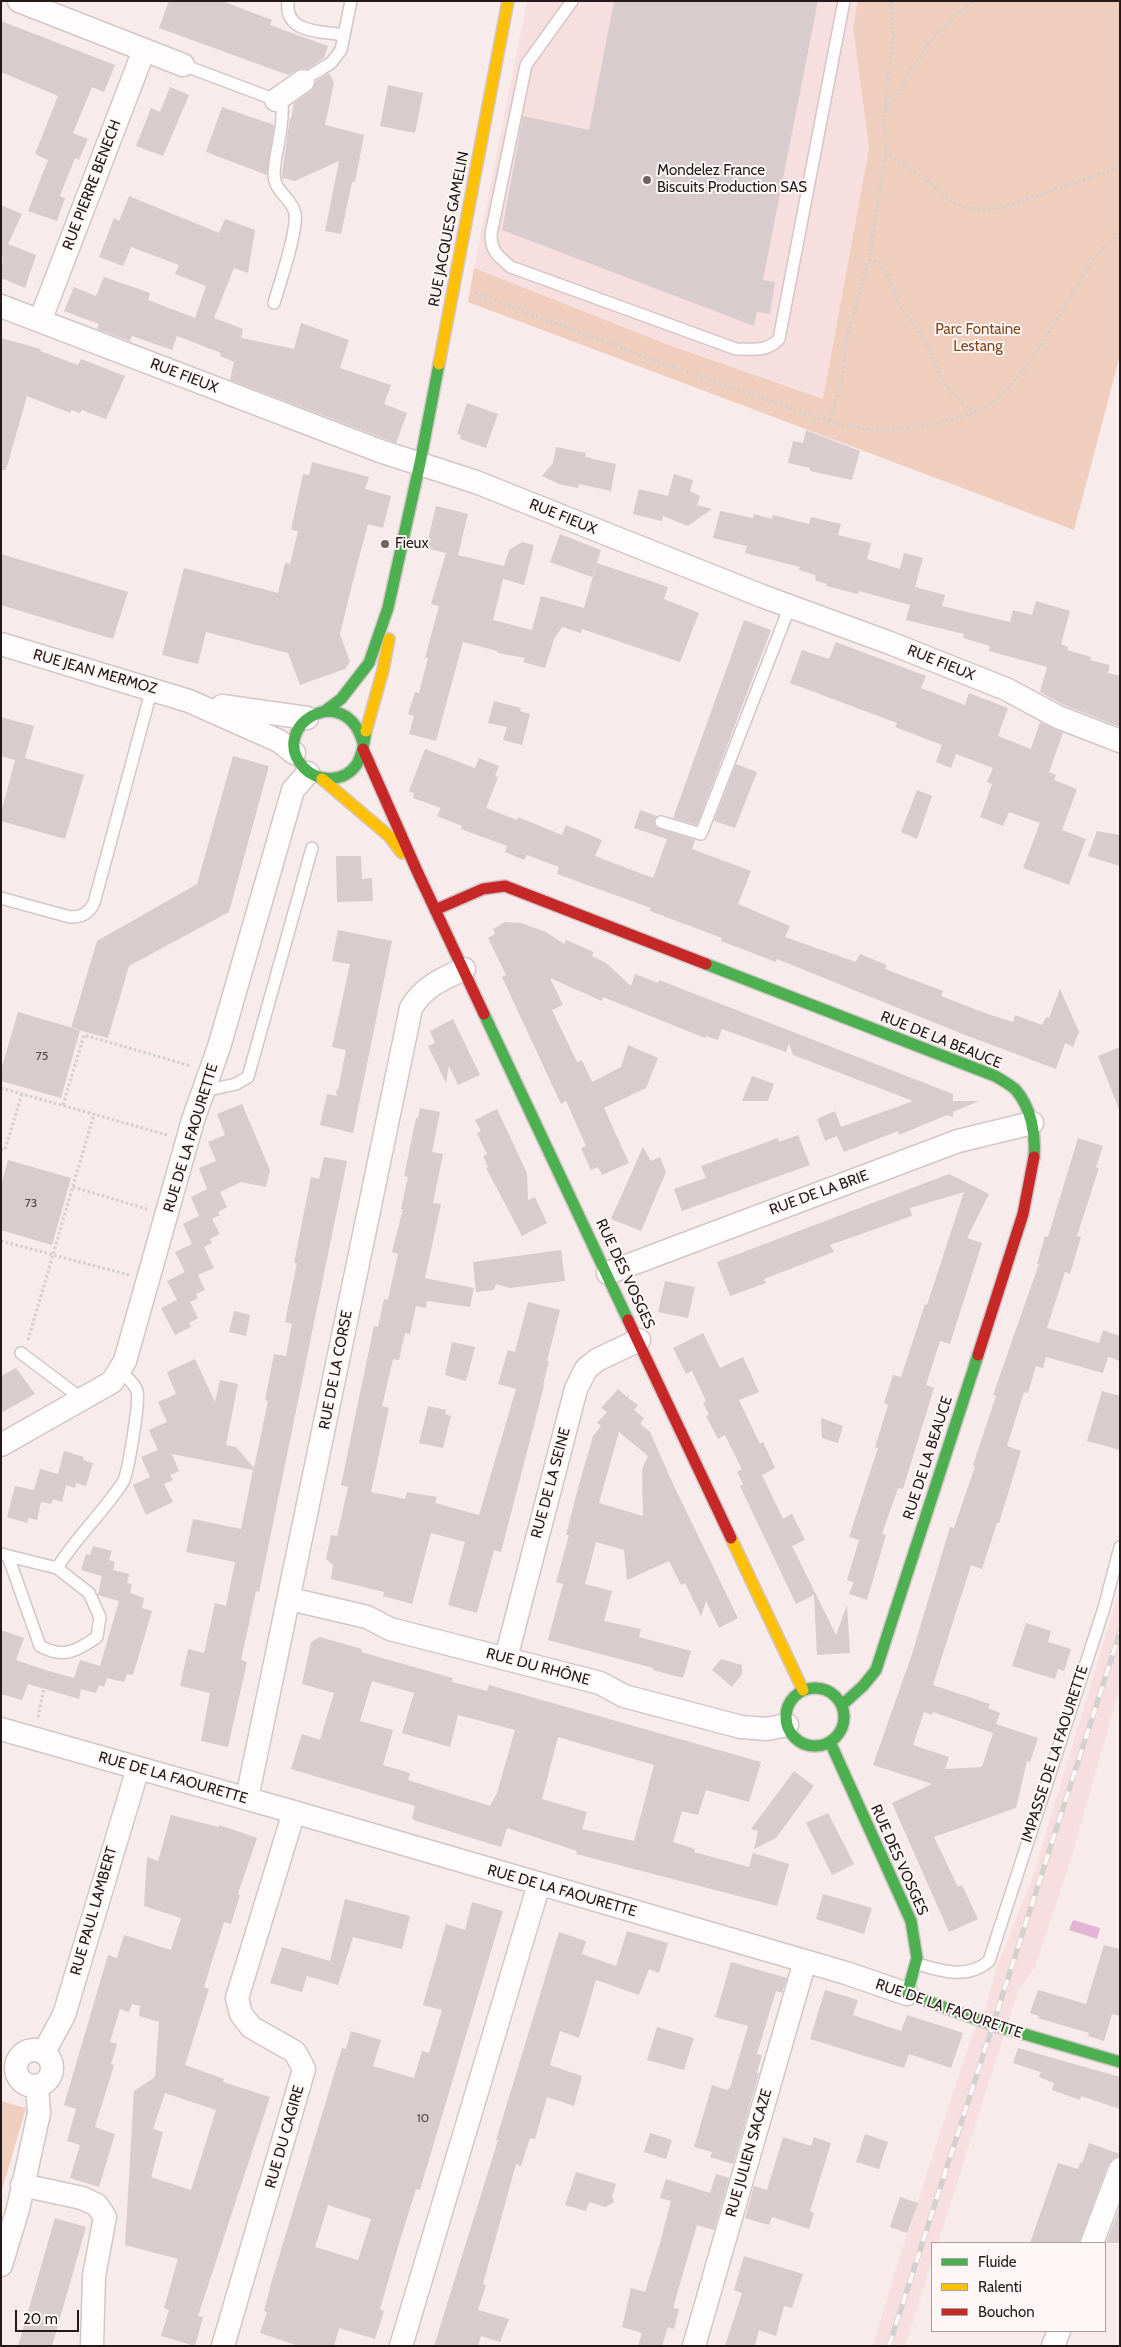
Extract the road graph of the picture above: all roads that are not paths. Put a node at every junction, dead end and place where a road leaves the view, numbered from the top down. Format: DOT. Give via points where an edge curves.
graph roads {
  1 [pos="19,1"];
  2 [pos="288,1"];
  3 [pos="352,1"];
  4 [pos="508,1"];
  5 [pos="572,1"];
  6 [pos="844,1"];
  7 [pos="344,35"];
  8 [pos="144,50"];
  9 [pos="183,65"];
  10 [pos="308,77"];
  11 [pos="276,100"];
  12 [pos="274,303"];
  13 [pos="1,306"];
  14 [pos="40,321"];
  15 [pos="420,463"];
  16 [pos="790,606"];
  17 [pos="388,608"];
  18 [pos="1,644"];
  19 [pos="152,688"];
  20 [pos="189,700"];
  21 [pos="316,714"];
  22 [pos="1120,741"];
  23 [pos="363,746"];
  24 [pos="294,753"];
  25 [pos="315,776"];
  26 [pos="662,822"];
  27 [pos="312,848"];
  28 [pos="417,871"];
  29 [pos="1,898"];
  30 [pos="436,910"];
  31 [pos="464,969"];
  32 [pos="208,1081"];
  33 [pos="1032,1123"];
  34 [pos="608,1273"];
  35 [pos="639,1340"];
  36 [pos="21,1353"];
  37 [pos="120,1371"];
  38 [pos="82,1399"];
  39 [pos="1,1445"];
  40 [pos="1120,1547"];
  41 [pos="5,1555"];
  42 [pos="57,1568"];
  43 [pos="290,1599"];
  44 [pos="506,1658"];
  45 [pos="803,1690"];
  46 [pos="842,1705"];
  47 [pos="787,1725"];
  48 [pos="1,1729"];
  49 [pos="830,1742"];
  50 [pos="138,1768"];
  51 [pos="247,1798"];
  52 [pos="294,1812"];
  53 [pos="540,1884"];
  54 [pos="805,1961"];
  55 [pos="918,1964"];
  56 [pos="907,1994"];
  57 [pos="44,2052"];
  58 [pos="1120,2062"];
  59 [pos="9,2064"];
  60 [pos="37,2086"];
  61 [pos="1120,2169"];
  62 [pos="22,2185"];
  63 [pos="1092,2242"];
  64 [pos="1,2265"];
  65 [pos="1059,2332"];
  66 [pos="92,2346"];
  67 [pos="223,2346"];
  68 [pos="401,2346"];
  69 [pos="694,2346"];
  70 [pos="1053,2346"];
  1 -- 8 [label="street"];
  2 -- 7 [label="lane" via="290,19 297,27"];
  3 -- 7 [label="lane"];
  4 -- 15 [label="street, RUE JACQUES GAMELIN"];
  5 -- 6 [label="lane" via="526,65 490,234 491,247 511,268 736,349 761,349 773,346 779,338"];
  7 -- 10 [label="lane" via="341,50 331,63"];
  8 -- 9 [label="street"];
  8 -- 14 [label="street, RUE PIERRE BENECH"];
  9 -- 11 [label="lane"];
  10 -- 11 [label="street"];
  11 -- 12 [label="lane" via="282,105 284,117 274,173 275,185 292,203 296,222"];
  13 -- 14 [label="street, RUE FIEUX"];
  14 -- 15 [label="street, RUE FIEUX" via="380,451"];
  15 -- 16 [label="street, RUE FIEUX"];
  15 -- 17 [label="street"];
  16 -- 22 [label="street, RUE FIEUX" via="1006,689 1058,717"];
  16 -- 26 [label="lane" via="701,834"];
  17 -- 21 [label="street" via="369,663 341,699"];
  17 -- 23 [label="street" via="389,640 385,669"];
  18 -- 19 [label="street, RUE JEAN MERMOZ"];
  19 -- 20 [label="street, RUE JEAN MERMOZ"];
  19 -- 29 [label="lane" via="94,903 89,911 80,917 70,917"];
  20 -- 21 [label="street, RUE JEAN MERMOZ"];
  20 -- 24 [label="street, RUE JEAN MERMOZ" via="279,741"];
  21 -- 23 [label="street, RUE DES VOSGES" via="336,712 350,719 360,732"];
  21 -- 24 [label="street" via="296,732"];
  23 -- 25 [label="street" via="360,760 353,769 334,779"];
  23 -- 28 [label="street, RUE DES VOSGES"];
  24 -- 25 [label="street, RUE DES VOSGES" via="299,764"];
  25 -- 28 [label="street, RUE DES VOSGES" via="388,836"];
  25 -- 32 [label="street, RUE DE LA FAOURETTE" via="294,790"];
  27 -- 32 [label="lane" via="248,1077 236,1084"];
  28 -- 30 [label="street, RUE DES VOSGES"];
  30 -- 31 [label="street, RUE DES VOSGES"];
  30 -- 33 [label="street, RUE DE LA BEAUCE" via="483,889 505,886 996,1076 1016,1090"];
  31 -- 34 [label="street, RUE DES VOSGES"];
  31 -- 43 [label="street, RUE DE LA CORSE" via="426,988 410,1008"];
  32 -- 37 [label="street, RUE DE LA FAOURETTE" via="187,1140"];
  33 -- 34 [label="street, RUE DE LA BRIE" via="958,1141"];
  33 -- 46 [label="street, RUE DE LA BEAUCE" via="1036,1158 1023,1214 879,1661 864,1686"];
  34 -- 35 [label="street, RUE DES VOSGES"];
  35 -- 44 [label="street, RUE DE LA SEINE" via="596,1360 586,1369 576,1389"];
  35 -- 45 [label="street, RUE DES VOSGES"];
  36 -- 38 [label="lane"];
  37 -- 38 [label="street, RUE DE LA FAOURETTE" via="112,1382"];
  37 -- 42 [label="lane" via="137,1392 138,1408 124,1480 70,1546"];
  38 -- 39 [label="street, RUE DE LA FAOURETTE"];
  40 -- 55 [label="lane, IMPASSE DE LA FAOURETTE" via="1104,1608 989,1961 980,1969 966,1973 945,1972"];
  41 -- 42 [label="lane"];
  41 -- 42 [label="lane" via="40,1646 53,1653 76,1651 97,1637 100,1617 89,1593"];
  43 -- 44 [label="street, RUE DU RHÔNE" via="367,1617 390,1629"];
  43 -- 51 [label="street, RUE DE LA CORSE"];
  44 -- 47 [label="street, RUE DU RHÔNE" via="600,1683 624,1696 741,1727 767,1729"];
  45 -- 46 [label="street" via="822,1688 835,1695"];
  45 -- 47 [label="street" via="791,1700 786,1712"];
  46 -- 49 [label="street" via="845,1718 841,1732"];
  47 -- 49 [label="street" via="791,1734 804,1744 814,1746"];
  48 -- 50 [label="street, RUE DE LA FAOURETTE"];
  49 -- 55 [label="street, RUE DES VOSGES" via="911,1921"];
  50 -- 51 [label="street, RUE DE LA FAOURETTE"];
  50 -- 57 [label="street, RUE PAUL LAMBERT" via="64,2015"];
  51 -- 52 [label="street, RUE DE LA FAOURETTE"];
  52 -- 53 [label="street, RUE DE LA FAOURETTE"];
  52 -- 67 [label="street, RUE DU CAGIRE" via="238,1998 241,2014 251,2027 296,2052 304,2069"];
  53 -- 54 [label="street, RUE DE LA FAOURETTE"];
  53 -- 68 [label="street"];
  54 -- 56 [label="street, RUE DE LA FAOURETTE"];
  54 -- 69 [label="street, RUE JULIEN SACAZE"];
  55 -- 56 [label="street, RUE DES VOSGES"];
  56 -- 58 [label="street, RUE DE LA FAOURETTE" via="994,2025"];
  57 -- 59 [label="street" via="29,2050"];
  57 -- 60 [label="street" via="52,2064 52,2071 44,2084"];
  59 -- 60 [label="street" via="21,2081"];
  60 -- 62 [label="street" via="39,2113"];
  61 -- 63 [label="street"];
  62 -- 64 [label="street"];
  62 -- 66 [label="street" via="82,2198 97,2205 104,2217 94,2276"];
  65 -- 70 [label="street"];
}
